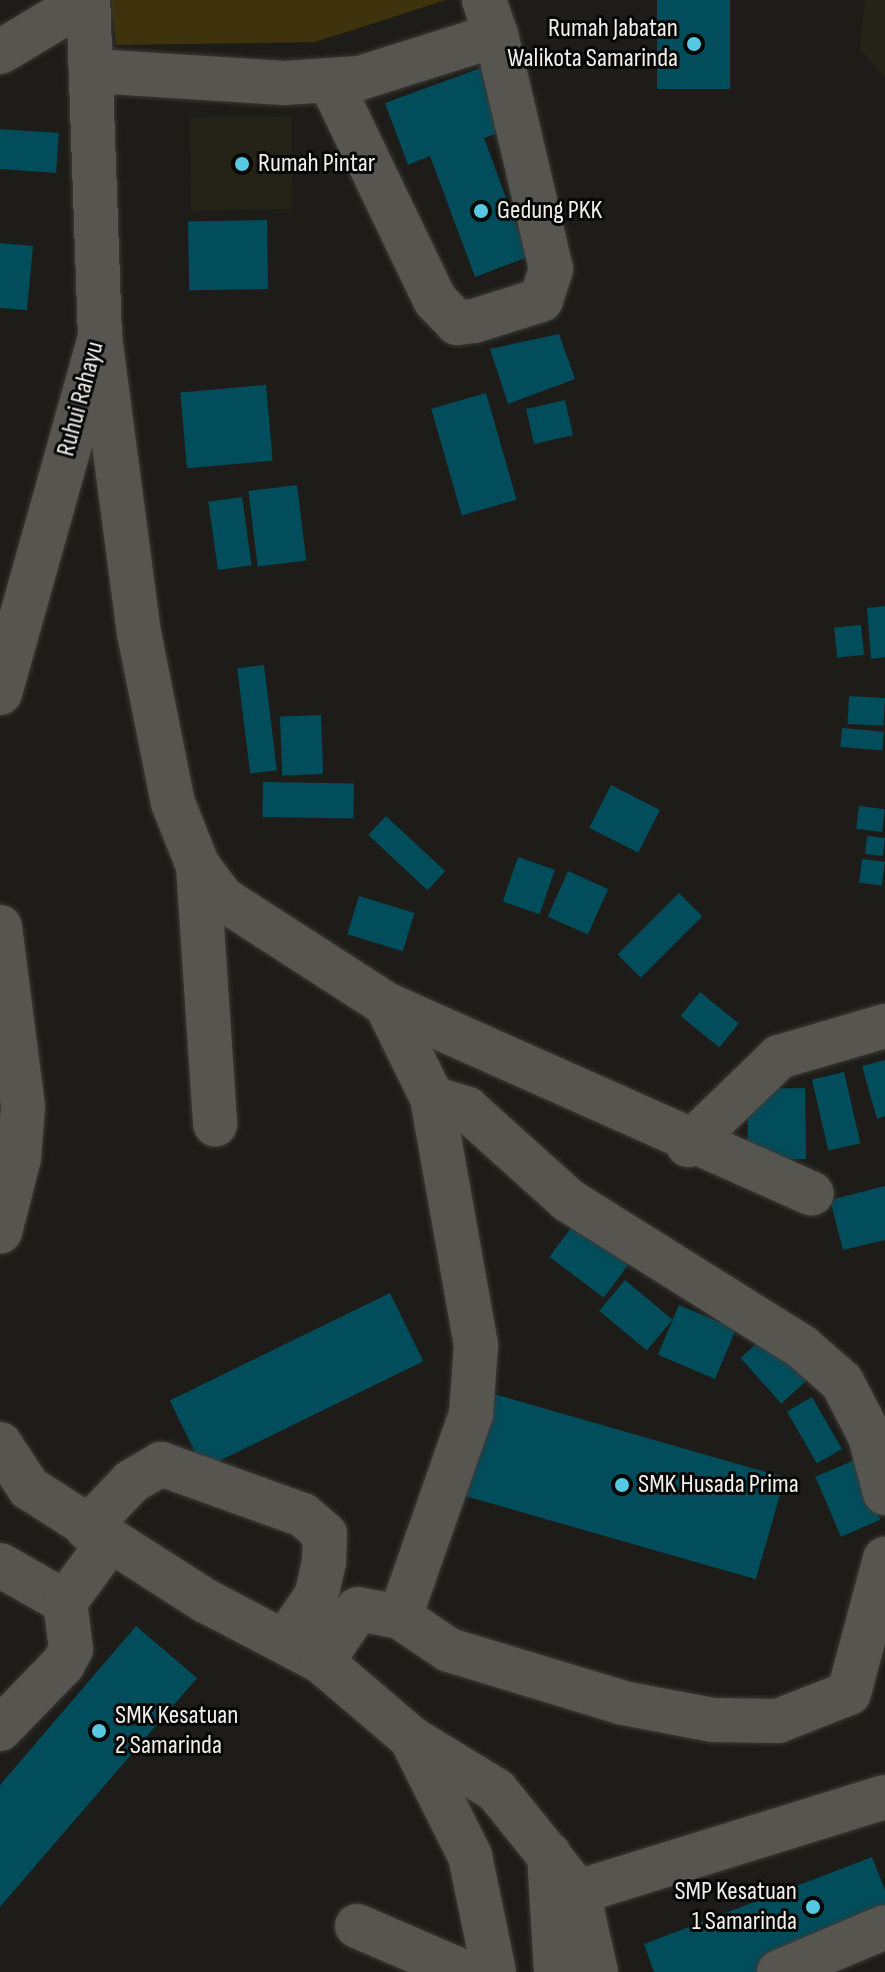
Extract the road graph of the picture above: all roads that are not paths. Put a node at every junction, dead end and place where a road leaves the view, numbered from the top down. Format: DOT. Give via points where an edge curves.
graph roads {
  1 [pos="88,0"];
  2 [pos="490,18"];
  3 [pos="0,52"];
  4 [pos="94,71"];
  5 [pos="331,83"];
  6 [pos="100,337"];
  7 [pos="0,693"];
  8 [pos="198,866"];
  9 [pos="0,927"];
  10 [pos="386,1004"];
  11 [pos="885,1026"];
  12 [pos="432,1098"];
  13 [pos="215,1124"];
  14 [pos="688,1145"];
  15 [pos="812,1194"];
  16 [pos="0,1232"];
  17 [pos="0,1444"];
  18 [pos="885,1493"];
  19 [pos="98,1535"];
  20 [pos="885,1559"];
  21 [pos="0,1565"];
  22 [pos="65,1602"];
  23 [pos="400,1617"];
  24 [pos="304,1651"];
  25 [pos="867,1698"];
  26 [pos="0,1729"];
  27 [pos="411,1738"];
  28 [pos="885,1797"];
  29 [pos="549,1854"];
  30 [pos="578,1892"];
  31 [pos="357,1926"];
  32 [pos="885,1927"];
  33 [pos="464,1972"];
  34 [pos="494,1972"];
  35 [pos="556,1972"];
  36 [pos="596,1972"];
  37 [pos="779,1972"];
  1 -- 3 [label="street"];
  1 -- 4 [label="street, Ruhui Rahayu"];
  2 -- 5 [label="street"];
  2 -- 5 [label="street" via="551,269 541,300 457,323 435,300"];
  4 -- 5 [label="street"];
  4 -- 6 [label="street, Ruhui Rahayu"];
  6 -- 7 [label="street, Ruhui Rahayu"];
  6 -- 8 [label="street" via="139,633 173,803"];
  8 -- 10 [label="street" via="223,899 269,935"];
  8 -- 13 [label="street"];
  9 -- 16 [label="street" via="23,1107 19,1158"];
  10 -- 12 [label="street"];
  10 -- 14 [label="street"];
  11 -- 14 [label="street" via="779,1057"];
  12 -- 18 [label="street" via="467,1109 568,1200 802,1347 842,1382 870,1436"];
  12 -- 23 [label="street" via="476,1345 467,1429"];
  14 -- 15 [label="street"];
  17 -- 19 [label="street" via="29,1488"];
  19 -- 22 [label="street"];
  19 -- 24 [label="street"];
  19 -- 24 [label="street" via="132,1481 161,1464 303,1515 325,1534"];
  20 -- 25 [label="street"];
  21 -- 22 [label="street"];
  22 -- 26 [label="street" via="71,1649"];
  23 -- 24 [label="street" via="349,1613"];
  23 -- 25 [label="street" via="449,1650 623,1703 713,1720 778,1721"];
  24 -- 27 [label="street"];
  27 -- 29 [label="street" via="496,1790"];
  27 -- 34 [label="street" via="438,1780 470,1856"];
  28 -- 30 [label="street"];
  29 -- 30 [label="street"];
  29 -- 35 [label="street"];
  30 -- 36 [label="street"];
  31 -- 33 [label="street"];
  32 -- 37 [label="street"];
}
